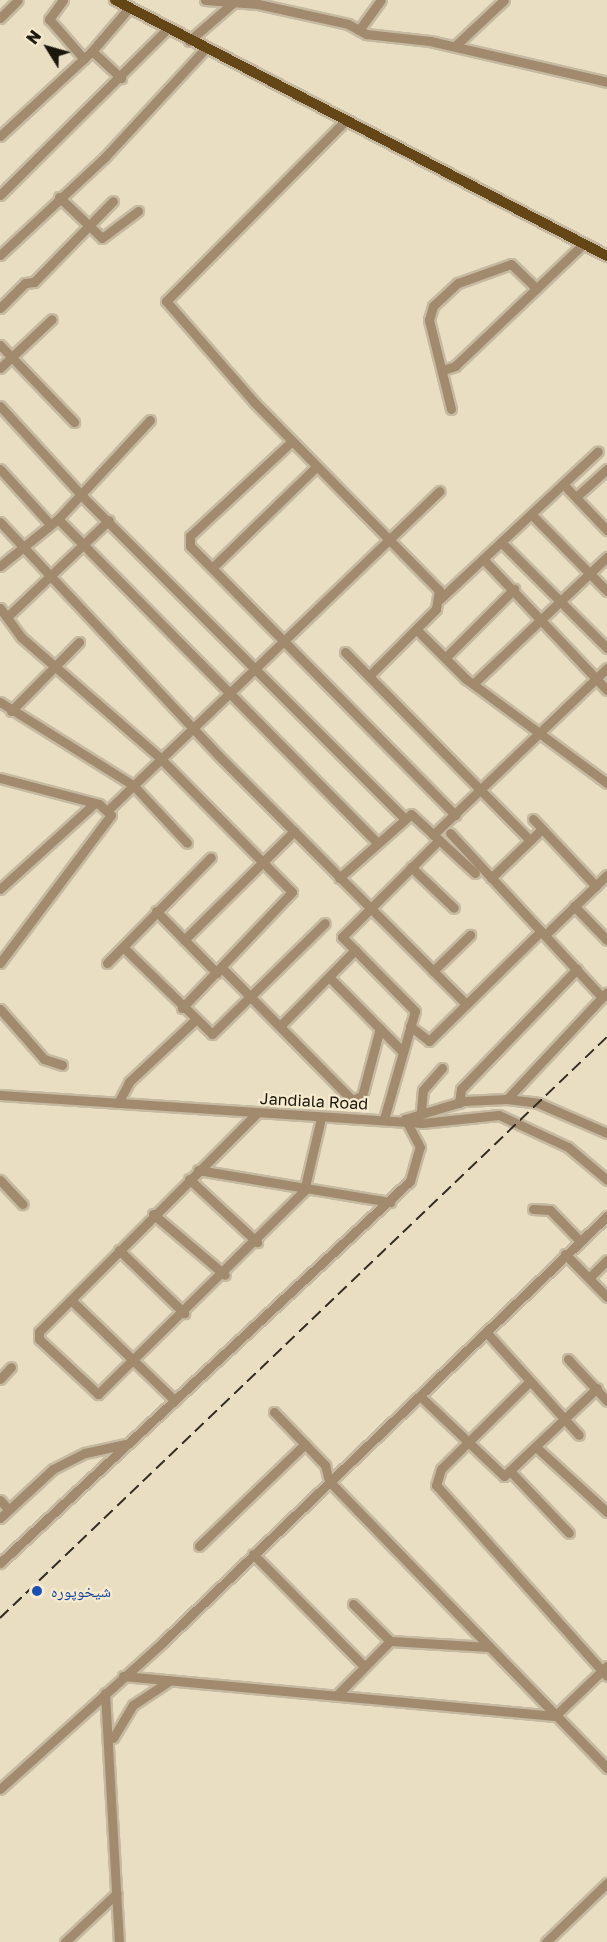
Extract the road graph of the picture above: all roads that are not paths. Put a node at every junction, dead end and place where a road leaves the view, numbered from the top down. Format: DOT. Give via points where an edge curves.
graph roads {
  1 [pos="18,0"];
  2 [pos="63,0"];
  3 [pos="115,0"];
  4 [pos="205,0"];
  5 [pos="381,0"];
  6 [pos="504,0"];
  7 [pos="235,1"];
  8 [pos="129,8"];
  9 [pos="0,18"];
  10 [pos="167,29"];
  11 [pos="359,30"];
  12 [pos="189,41"];
  13 [pos="455,46"];
  14 [pos="205,49"];
  15 [pos="92,51"];
  16 [pos="84,59"];
  17 [pos="121,78"];
  18 [pos="607,82"];
  19 [pos="345,121"];
  20 [pos="0,136"];
  21 [pos="0,195"];
  22 [pos="59,197"];
  23 [pos="113,201"];
  24 [pos="138,211"];
  25 [pos="87,225"];
  26 [pos="583,244"];
  27 [pos="606,254"];
  28 [pos="0,255"];
  29 [pos="536,288"];
  30 [pos="0,308"];
  31 [pos="52,319"];
  32 [pos="0,345"];
  33 [pos="11,357"];
  34 [pos="0,368"];
  35 [pos="443,370"];
  36 [pos="0,405"];
  37 [pos="451,409"];
  38 [pos="150,420"];
  39 [pos="74,423"];
  40 [pos="291,442"];
  41 [pos="598,451"];
  42 [pos="316,467"];
  43 [pos="0,469"];
  44 [pos="607,469"];
  45 [pos="563,484"];
  46 [pos="439,491"];
  47 [pos="80,493"];
  48 [pos="576,497"];
  49 [pos="532,515"];
  50 [pos="109,520"];
  51 [pos="54,521"];
  52 [pos="0,522"];
  53 [pos="607,530"];
  54 [pos="388,539"];
  55 [pos="501,542"];
  56 [pos="84,544"];
  57 [pos="22,545"];
  58 [pos="607,557"];
  59 [pos="484,560"];
  60 [pos="0,566"];
  61 [pos="212,568"];
  62 [pos="590,573"];
  63 [pos="51,576"];
  64 [pos="514,590"];
  65 [pos="607,591"];
  66 [pos="440,599"];
  67 [pos="560,602"];
  68 [pos="0,608"];
  69 [pos="8,616"];
  70 [pos="540,620"];
  71 [pos="416,628"];
  72 [pos="283,640"];
  73 [pos="79,642"];
  74 [pos="607,648"];
  75 [pos="345,652"];
  76 [pos="445,658"];
  77 [pos="54,667"];
  78 [pos="255,668"];
  79 [pos="607,668"];
  80 [pos="369,676"];
  81 [pos="596,678"];
  82 [pos="474,684"];
  83 [pos="607,690"];
  84 [pos="228,695"];
  85 [pos="0,702"];
  86 [pos="11,711"];
  87 [pos="194,727"];
  88 [pos="540,734"];
  89 [pos="160,758"];
  90 [pos="0,779"];
  91 [pos="607,783"];
  92 [pos="133,785"];
  93 [pos="481,790"];
  94 [pos="95,803"];
  95 [pos="108,810"];
  96 [pos="455,815"];
  97 [pos="405,818"];
  98 [pos="533,819"];
  99 [pos="542,829"];
  100 [pos="294,831"];
  101 [pos="450,833"];
  102 [pos="436,838"];
  103 [pos="530,840"];
  104 [pos="187,843"];
  105 [pos="377,843"];
  106 [pos="211,857"];
  107 [pos="262,862"];
  108 [pos="411,867"];
  109 [pos="474,873"];
  110 [pos="339,878"];
  111 [pos="491,878"];
  112 [pos="603,882"];
  113 [pos="0,889"];
  114 [pos="574,906"];
  115 [pos="368,907"];
  116 [pos="454,908"];
  117 [pos="156,911"];
  118 [pos="325,923"];
  119 [pos="543,933"];
  120 [pos="470,935"];
  121 [pos="184,940"];
  122 [pos="607,940"];
  123 [pos="123,946"];
  124 [pos="355,950"];
  125 [pos="0,963"];
  126 [pos="107,963"];
  127 [pos="577,969"];
  128 [pos="219,970"];
  129 [pos="434,971"];
  130 [pos="329,977"];
  131 [pos="604,994"];
  132 [pos="250,996"];
  133 [pos="466,1004"];
  134 [pos="183,1008"];
  135 [pos="0,1009"];
  136 [pos="195,1020"];
  137 [pos="280,1026"];
  138 [pos="410,1026"];
  139 [pos="380,1028"];
  140 [pos="403,1052"];
  141 [pos="62,1065"];
  142 [pos="442,1068"];
  143 [pos="0,1095"];
  144 [pos="507,1099"];
  145 [pos="118,1103"];
  146 [pos="459,1103"];
  147 [pos="421,1112"];
  148 [pos="257,1113"];
  149 [pos="321,1118"];
  150 [pos="384,1119"];
  151 [pos="405,1119"];
  152 [pos="607,1133"];
  153 [pos="198,1170"];
  154 [pos="189,1179"];
  155 [pos="0,1180"];
  156 [pos="607,1180"];
  157 [pos="304,1191"];
  158 [pos="390,1202"];
  159 [pos="22,1204"];
  160 [pos="533,1209"];
  161 [pos="153,1214"];
  162 [pos="607,1216"];
  163 [pos="580,1241"];
  164 [pos="257,1242"];
  165 [pos="118,1250"];
  166 [pos="565,1254"];
  167 [pos="607,1260"];
  168 [pos="225,1275"];
  169 [pos="589,1278"];
  170 [pos="607,1298"];
  171 [pos="71,1300"];
  172 [pos="184,1313"];
  173 [pos="487,1333"];
  174 [pos="568,1359"];
  175 [pos="134,1360"];
  176 [pos="11,1367"];
  177 [pos="0,1378"];
  178 [pos="530,1381"];
  179 [pos="597,1388"];
  180 [pos="420,1396"];
  181 [pos="173,1399"];
  182 [pos="607,1401"];
  183 [pos="274,1412"];
  184 [pos="564,1419"];
  185 [pos="579,1435"];
  186 [pos="126,1444"];
  187 [pos="305,1444"];
  188 [pos="468,1444"];
  189 [pos="536,1447"];
  190 [pos="511,1472"];
  191 [pos="329,1481"];
  192 [pos="0,1500"];
  193 [pos="8,1509"];
  194 [pos="607,1512"];
  195 [pos="0,1518"];
  196 [pos="569,1533"];
  197 [pos="199,1546"];
  198 [pos="253,1554"];
  199 [pos="0,1563"];
  200 [pos="353,1604"];
  201 [pos="390,1641"];
  202 [pos="489,1647"];
  203 [pos="363,1665"];
  204 [pos="605,1671"];
  205 [pos="123,1676"];
  206 [pos="171,1680"];
  207 [pos="105,1693"];
  208 [pos="337,1695"];
  209 [pos="555,1716"];
  210 [pos="111,1741"];
  211 [pos="607,1768"];
  212 [pos="0,1789"];
  213 [pos="607,1883"];
  214 [pos="117,1893"];
  215 [pos="66,1942"];
  216 [pos="119,1942"];
  217 [pos="546,1942"];
  1 -- 9 [label="street"];
  2 -- 16 [label="street" via="49,19"];
  3 -- 8 [label="main road"];
  4 -- 7 [label="street"];
  5 -- 11 [label="street"];
  6 -- 13 [label="street"];
  7 -- 11 [label="street"];
  7 -- 12 [label="street"];
  8 -- 10 [label="main road"];
  8 -- 15 [label="street"];
  10 -- 12 [label="main road"];
  10 -- 17 [label="street"];
  11 -- 13 [label="street"];
  12 -- 14 [label="main road"];
  13 -- 18 [label="street"];
  14 -- 19 [label="main road"];
  14 -- 22 [label="street" via="105,157"];
  15 -- 16 [label="street"];
  15 -- 17 [label="street"];
  16 -- 20 [label="street"];
  17 -- 21 [label="street"];
  19 -- 26 [label="main road"];
  19 -- 40 [label="street" via="166,298"];
  22 -- 25 [label="street"];
  22 -- 28 [label="street"];
  23 -- 25 [label="street"];
  24 -- 25 [label="street" via="106,238"];
  25 -- 30 [label="street" via="34,282 25,283"];
  26 -- 27 [label="main road"];
  26 -- 29 [label="street"];
  29 -- 35 [label="street" via="455,366"];
  29 -- 35 [label="street" via="511,264 458,283 430,313"];
  31 -- 33 [label="street"];
  32 -- 33 [label="street"];
  33 -- 34 [label="street"];
  33 -- 39 [label="street"];
  35 -- 37 [label="street"];
  36 -- 47 [label="street"];
  38 -- 47 [label="street"];
  40 -- 42 [label="street"];
  40 -- 61 [label="street" via="190,536 190,546"];
  41 -- 45 [label="street"];
  42 -- 54 [label="street"];
  42 -- 61 [label="street"];
  43 -- 51 [label="street"];
  44 -- 48 [label="street"];
  45 -- 48 [label="street"];
  45 -- 49 [label="street"];
  46 -- 54 [label="street"];
  47 -- 50 [label="street"];
  47 -- 51 [label="street"];
  48 -- 53 [label="street"];
  49 -- 55 [label="street"];
  49 -- 62 [label="street"];
  50 -- 56 [label="street"];
  50 -- 78 [label="street"];
  51 -- 56 [label="street"];
  51 -- 57 [label="street"];
  52 -- 57 [label="street"];
  54 -- 66 [label="street" via="437,586"];
  54 -- 72 [label="street"];
  55 -- 59 [label="street"];
  55 -- 67 [label="street"];
  56 -- 63 [label="street"];
  56 -- 84 [label="street"];
  57 -- 60 [label="street"];
  57 -- 63 [label="street"];
  58 -- 62 [label="street"];
  59 -- 64 [label="street"];
  59 -- 66 [label="street"];
  61 -- 72 [label="street"];
  62 -- 65 [label="street"];
  62 -- 67 [label="street"];
  63 -- 69 [label="street"];
  63 -- 87 [label="street"];
  64 -- 70 [label="street"];
  64 -- 76 [label="street"];
  66 -- 71 [label="street"];
  67 -- 70 [label="street"];
  67 -- 74 [label="street"];
  68 -- 69 [label="street"];
  69 -- 77 [label="street"];
  70 -- 81 [label="street"];
  70 -- 82 [label="street"];
  71 -- 76 [label="street"];
  71 -- 80 [label="street"];
  72 -- 78 [label="street"];
  72 -- 96 [label="street"];
  73 -- 77 [label="street"];
  75 -- 80 [label="street"];
  76 -- 82 [label="street"];
  77 -- 86 [label="street"];
  77 -- 89 [label="street"];
  78 -- 84 [label="street"];
  78 -- 97 [label="street"];
  79 -- 81 [label="street"];
  80 -- 93 [label="street"];
  81 -- 83 [label="street"];
  81 -- 88 [label="street"];
  82 -- 88 [label="street"];
  84 -- 87 [label="street"];
  84 -- 105 [label="street"];
  85 -- 86 [label="street"];
  86 -- 92 [label="street"];
  87 -- 89 [label="street"];
  87 -- 100 [label="street"];
  88 -- 91 [label="street"];
  88 -- 93 [label="street"];
  89 -- 92 [label="street"];
  89 -- 107 [label="street"];
  90 -- 94 [label="street"];
  92 -- 95 [label="street"];
  92 -- 104 [label="street"];
  93 -- 96 [label="street"];
  93 -- 103 [label="street"];
  94 -- 95 [label="street"];
  94 -- 113 [label="street"];
  95 -- 125 [label="street" via="110,819 74,858"];
  96 -- 102 [label="street"];
  97 -- 102 [label="street" via="411,814"];
  97 -- 105 [label="street"];
  98 -- 99 [label="street"];
  99 -- 103 [label="street"];
  99 -- 112 [label="street"];
  100 -- 107 [label="street"];
  100 -- 110 [label="street"];
  101 -- 111 [label="street"];
  102 -- 108 [label="street"];
  102 -- 109 [label="street"];
  103 -- 111 [label="street"];
  105 -- 110 [label="street"];
  106 -- 117 [label="street"];
  107 -- 121 [label="street"];
  107 -- 128 [label="street" via="291,896"];
  108 -- 115 [label="street"];
  108 -- 116 [label="street"];
  110 -- 115 [label="street"];
  111 -- 119 [label="street"];
  112 -- 114 [label="street"];
  114 -- 119 [label="street"];
  114 -- 122 [label="street"];
  115 -- 124 [label="street" via="342,937"];
  115 -- 129 [label="street"];
  117 -- 121 [label="street"];
  117 -- 123 [label="street"];
  118 -- 132 [label="street"];
  119 -- 127 [label="street"];
  119 -- 133 [label="street"];
  120 -- 129 [label="street"];
  121 -- 128 [label="street"];
  123 -- 126 [label="street"];
  123 -- 134 [label="street"];
  124 -- 130 [label="street"];
  124 -- 138 [label="street" via="414,1009"];
  127 -- 131 [label="street"];
  127 -- 146 [label="street" via="461,1089"];
  128 -- 132 [label="street"];
  128 -- 134 [label="street"];
  129 -- 133 [label="street"];
  130 -- 137 [label="street"];
  130 -- 139 [label="street"];
  131 -- 144 [label="street"];
  132 -- 136 [label="street" via="213,1033"];
  132 -- 137 [label="street"];
  133 -- 138 [label="street" via="429,1041"];
  134 -- 136 [label="street"];
  135 -- 141 [label="street" via="44,1059"];
  136 -- 145 [label="street" via="129,1082"];
  137 -- 139 [label="street" via="356,1100 363,1096"];
  138 -- 140 [label="street"];
  139 -- 140 [label="street"];
  140 -- 150 [label="street"];
  142 -- 147 [label="street" via="423,1089"];
  143 -- 145 [label="street, Jandiala Road"];
  144 -- 146 [label="street"];
  144 -- 152 [label="street" via="538,1103"];
  145 -- 148 [label="street, Jandiala Road"];
  146 -- 147 [label="street"];
  147 -- 151 [label="street"];
  148 -- 149 [label="street, Jandiala Road"];
  148 -- 153 [label="street"];
  149 -- 150 [label="street, Jandiala Road"];
  149 -- 157 [label="street"];
  150 -- 151 [label="street, Jandiala Road"];
  151 -- 156 [label="street, Jandiala Road" via="422,1123 473,1115 514,1118 568,1147"];
  151 -- 158 [label="street" via="405,1128 419,1143 416,1167"];
  153 -- 154 [label="street"];
  153 -- 157 [label="street"];
  154 -- 161 [label="street"];
  154 -- 164 [label="street"];
  155 -- 159 [label="street"];
  157 -- 158 [label="street"];
  157 -- 164 [label="street"];
  158 -- 181 [label="street"];
  160 -- 163 [label="street" via="550,1210"];
  161 -- 165 [label="street"];
  161 -- 168 [label="street"];
  162 -- 163 [label="street"];
  163 -- 166 [label="street"];
  164 -- 168 [label="street"];
  165 -- 171 [label="street"];
  165 -- 172 [label="street"];
  166 -- 169 [label="street"];
  166 -- 173 [label="street"];
  167 -- 169 [label="street"];
  168 -- 172 [label="street"];
  169 -- 170 [label="street"];
  171 -- 175 [label="street"];
  171 -- 175 [label="street" via="38,1336 98,1394"];
  172 -- 175 [label="street"];
  173 -- 178 [label="street"];
  173 -- 180 [label="street"];
  174 -- 179 [label="street"];
  175 -- 181 [label="street"];
  176 -- 177 [label="street"];
  178 -- 184 [label="street"];
  178 -- 188 [label="street"];
  179 -- 182 [label="street"];
  179 -- 184 [label="street"];
  180 -- 188 [label="street"];
  180 -- 191 [label="street"];
  181 -- 186 [label="street"];
  183 -- 187 [label="street"];
  184 -- 185 [label="street"];
  184 -- 189 [label="street"];
  186 -- 193 [label="street" via="72,1458 26,1489"];
  186 -- 199 [label="street"];
  187 -- 191 [label="street" via="325,1465"];
  187 -- 197 [label="street"];
  188 -- 190 [label="street" via="496,1473"];
  188 -- 204 [label="street" via="437,1474 439,1492"];
  189 -- 190 [label="street"];
  189 -- 194 [label="street"];
  190 -- 196 [label="street"];
  191 -- 198 [label="street"];
  191 -- 202 [label="street"];
  192 -- 193 [label="street"];
  193 -- 195 [label="street"];
  198 -- 203 [label="street"];
  198 -- 205 [label="street"];
  200 -- 201 [label="street"];
  201 -- 202 [label="street"];
  201 -- 203 [label="street"];
  202 -- 209 [label="street"];
  203 -- 208 [label="street"];
  204 -- 209 [label="street"];
  205 -- 206 [label="street"];
  205 -- 207 [label="street"];
  206 -- 208 [label="street"];
  206 -- 210 [label="street" via="133,1704"];
  207 -- 210 [label="street"];
  207 -- 212 [label="street"];
  208 -- 209 [label="street"];
  209 -- 211 [label="street"];
  210 -- 214 [label="street"];
  213 -- 217 [label="street"];
  214 -- 215 [label="street"];
  214 -- 216 [label="street"];
}
